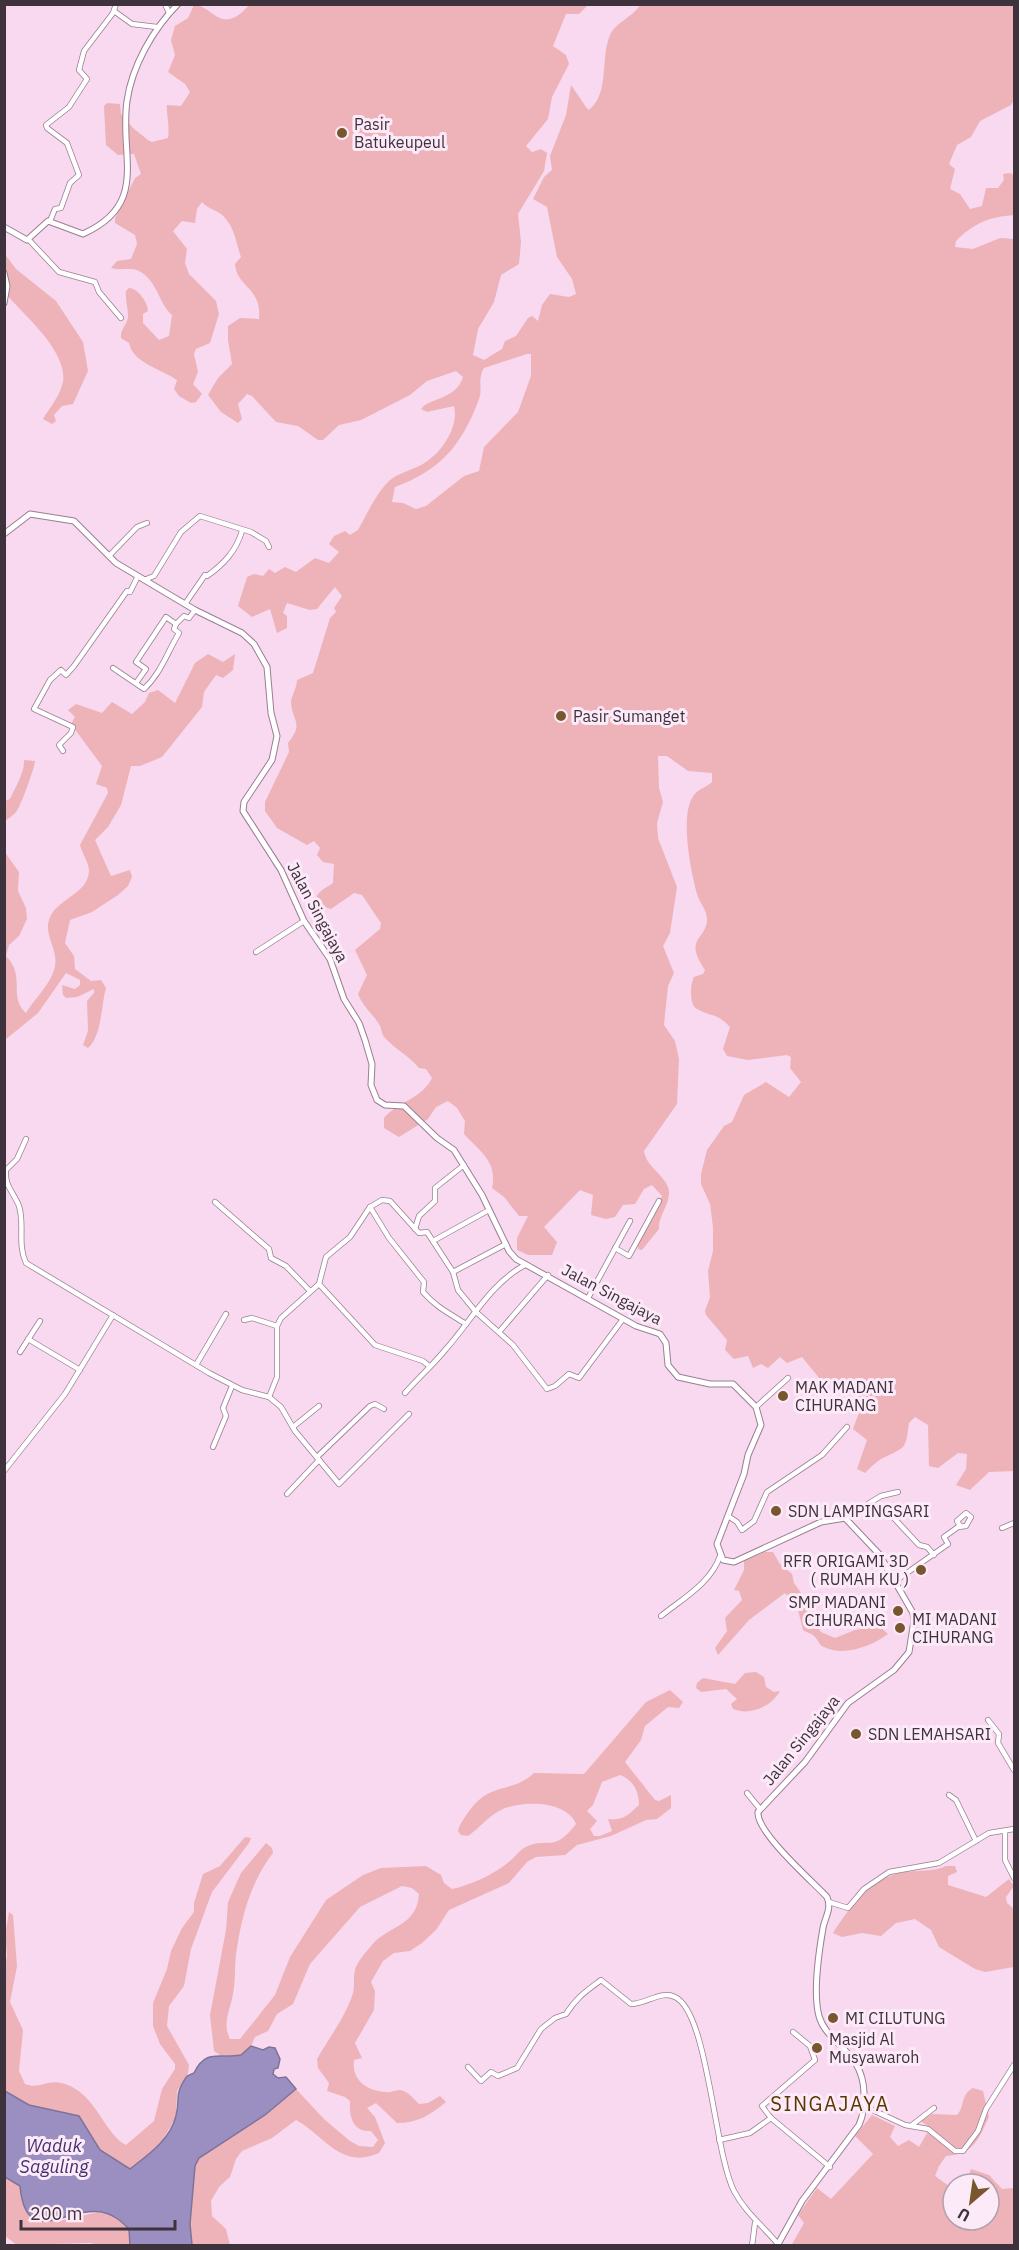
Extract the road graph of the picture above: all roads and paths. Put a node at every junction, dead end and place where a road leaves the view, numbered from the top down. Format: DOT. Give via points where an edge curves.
graph roads {
  1 [pos="116,4"];
  2 [pos="165,4"];
  3 [pos="178,4"];
  4 [pos="114,11"];
  5 [pos="169,13"];
  6 [pos="157,27"];
  7 [pos="50,221"];
  8 [pos="4,226"];
  9 [pos="29,240"];
  10 [pos="4,273"];
  11 [pos="4,303"];
  12 [pos="121,318"];
  13 [pos="147,523"];
  14 [pos="242,531"];
  15 [pos="4,534"];
  16 [pos="269,547"];
  17 [pos="109,556"];
  18 [pos="141,578"];
  19 [pos="185,604"];
  20 [pos="195,610"];
  21 [pos="176,624"];
  22 [pos="113,668"];
  23 [pos="136,683"];
  24 [pos="63,751"];
  25 [pos="304,921"];
  26 [pos="256,952"];
  27 [pos="26,1139"];
  28 [pos="464,1165"];
  29 [pos="659,1201"];
  30 [pos="215,1202"];
  31 [pos="370,1207"];
  32 [pos="489,1210"];
  33 [pos="630,1221"];
  34 [pos="415,1230"];
  35 [pos="433,1241"];
  36 [pos="506,1244"];
  37 [pos="615,1248"];
  38 [pos="525,1265"];
  39 [pos="453,1272"];
  40 [pos="548,1275"];
  41 [pos="319,1284"];
  42 [pos="310,1291"];
  43 [pos="588,1298"];
  44 [pos="476,1312"];
  45 [pos="226,1314"];
  46 [pos="113,1315"];
  47 [pos="623,1319"];
  48 [pos="244,1320"];
  49 [pos="40,1321"];
  50 [pos="466,1324"];
  51 [pos="277,1326"];
  52 [pos="499,1332"];
  53 [pos="28,1338"];
  54 [pos="20,1352"];
  55 [pos="196,1365"];
  56 [pos="429,1366"];
  57 [pos="80,1370"];
  58 [pos="788,1378"];
  59 [pos="232,1386"];
  60 [pos="405,1393"];
  61 [pos="269,1397"];
  62 [pos="319,1406"];
  63 [pos="756,1407"];
  64 [pos="384,1409"];
  65 [pos="409,1414"];
  66 [pos="293,1427"];
  67 [pos="847,1427"];
  68 [pos="213,1447"];
  69 [pos="318,1459"];
  70 [pos="4,1471"];
  71 [pos="898,1492"];
  72 [pos="287,1494"];
  73 [pos="891,1514"];
  74 [pos="728,1516"];
  75 [pos="845,1518"];
  76 [pos="1014,1523"];
  77 [pos="960,1526"];
  78 [pos="1002,1528"];
  79 [pos="934,1555"];
  80 [pos="720,1556"];
  81 [pos="894,1582"];
  82 [pos="661,1616"];
  83 [pos="988,1720"];
  84 [pos="1014,1770"];
  85 [pos="747,1793"];
  86 [pos="949,1795"];
  87 [pos="760,1809"];
  88 [pos="1014,1829"];
  89 [pos="1005,1832"];
  90 [pos="976,1841"];
  91 [pos="1014,1878"];
  92 [pos="829,1902"];
  93 [pos="793,2032"];
  94 [pos="1014,2065"];
  95 [pos="468,2067"];
  96 [pos="864,2106"];
  97 [pos="934,2108"];
  98 [pos="771,2118"];
  99 [pos="912,2125"];
  100 [pos="719,2140"];
  101 [pos="830,2167"];
  102 [pos="755,2223"];
  103 [pos="777,2245"];
  104 [pos="752,2246"];
  1 -- 4 [label="street"];
  2 -- 5 [label="street"];
  3 -- 5 [label="street"];
  4 -- 6 [label="street" via="132,24"];
  4 -- 7 [label="street" via="84,51 79,70 87,80 69,107 46,125 67,143 79,175 70,183 61,208 55,209"];
  5 -- 6 [label="street"];
  6 -- 7 [label="street" via="131,84 127,104 125,192 109,219 83,234"];
  7 -- 9 [label="street"];
  8 -- 9 [label="street"];
  9 -- 12 [label="street" via="59,272 95,282"];
  10 -- 11 [label="street"];
  13 -- 17 [label="street" via="137,527"];
  14 -- 16 [label="street" via="266,541"];
  14 -- 18 [label="street" via="200,516 181,532 154,576"];
  14 -- 19 [label="street" via="226,561 205,575"];
  15 -- 17 [label="street, Jalan Singajaya" via="30,514 68,519 84,528"];
  17 -- 18 [label="street, Jalan Singajaya"];
  18 -- 19 [label="street, Jalan Singajaya"];
  18 -- 24 [label="street" via="127,591 66,675 61,670 50,680 34,709 73,727 59,745"];
  19 -- 20 [label="street, Jalan Singajaya"];
  20 -- 21 [label="street"];
  20 -- 25 [label="street, Jalan Singajaya" via="249,638 267,667 277,736 272,760 244,802 243,811 281,870"];
  21 -- 23 [label="street" via="174,629 179,633 155,679 144,689"];
  21 -- 23 [label="street" via="166,617 136,662 146,669"];
  22 -- 23 [label="street"];
  25 -- 26 [label="street"];
  25 -- 28 [label="street, Jalan Singajaya" via="325,950 358,1023 372,1064 371,1086 377,1100 385,1105 404,1106 454,1150"];
  27 -- 46 [label="street" via="17,1159 6,1170 5,1179 19,1206 24,1258"];
  28 -- 32 [label="street, Jalan Singajaya"];
  28 -- 34 [label="street" via="435,1188 435,1201 419,1216"];
  29 -- 37 [label="street" via="628,1256"];
  30 -- 42 [label="street"];
  31 -- 34 [label="street" via="382,1200 390,1201"];
  31 -- 41 [label="street" via="350,1237 326,1257"];
  31 -- 50 [label="street" via="424,1282 423,1292 443,1313"];
  32 -- 35 [label="street"];
  32 -- 36 [label="street, Jalan Singajaya"];
  33 -- 37 [label="street"];
  34 -- 35 [label="street" via="426,1231"];
  35 -- 39 [label="street"];
  36 -- 38 [label="street, Jalan Singajaya"];
  36 -- 39 [label="street"];
  37 -- 43 [label="street"];
  38 -- 40 [label="street, Jalan Singajaya"];
  38 -- 44 [label="street" via="507,1278"];
  39 -- 44 [label="street" via="456,1286"];
  40 -- 43 [label="street, Jalan Singajaya"];
  40 -- 52 [label="street"];
  41 -- 42 [label="street"];
  41 -- 56 [label="street" via="375,1345"];
  42 -- 51 [label="street" via="285,1313"];
  43 -- 47 [label="street, Jalan Singajaya"];
  44 -- 50 [label="street"];
  44 -- 52 [label="street"];
  45 -- 55 [label="street"];
  46 -- 55 [label="street"];
  46 -- 57 [label="street"];
  47 -- 52 [label="street" via="582,1375 577,1378 569,1374 550,1389"];
  47 -- 63 [label="street, Jalan Singajaya" via="663,1337 668,1365 678,1377 733,1384"];
  48 -- 51 [label="street" via="252,1318"];
  49 -- 53 [label="street"];
  50 -- 56 [label="street"];
  51 -- 61 [label="street" via="277,1377"];
  53 -- 54 [label="street"];
  53 -- 57 [label="street"];
  55 -- 59 [label="street"];
  56 -- 60 [label="street"];
  57 -- 70 [label="street"];
  58 -- 63 [label="street"];
  59 -- 61 [label="street"];
  59 -- 68 [label="street" via="223,1408 226,1416"];
  61 -- 66 [label="street" via="281,1407"];
  62 -- 66 [label="street"];
  63 -- 74 [label="street" via="761,1425"];
  64 -- 69 [label="street" via="375,1404 370,1406"];
  65 -- 69 [label="street" via="340,1484"];
  66 -- 69 [label="street"];
  67 -- 74 [label="street" via="822,1455 767,1492 750,1524 741,1530"];
  69 -- 72 [label="street"];
  71 -- 75 [label="street" via="881,1496"];
  73 -- 79 [label="street" via="919,1545"];
  74 -- 80 [label="street" via="717,1544"];
  75 -- 80 [label="street" via="821,1522 734,1563"];
  75 -- 81 [label="street, Jalan Singajaya" via="879,1554"];
  76 -- 78 [label="street"];
  77 -- 79 [label="street" via="944,1537 948,1544"];
  79 -- 81 [label="street"];
  80 -- 82 [label="street" via="715,1571"];
  81 -- 87 [label="street, Jalan Singajaya" via="914,1617 906,1657 848,1702 805,1762"];
  83 -- 84 [label="street" via="999,1734 998,1743"];
  85 -- 87 [label="street"];
  86 -- 90 [label="street" via="956,1800"];
  87 -- 92 [label="street, Jalan Singajaya" via="758,1821"];
  88 -- 89 [label="street"];
  89 -- 90 [label="street" via="990,1833"];
  89 -- 91 [label="street" via="1005,1860"];
  90 -- 92 [label="street" via="953,1858 885,1874 864,1889 849,1908"];
  92 -- 96 [label="street" via="823,1927 817,2005 823,2026 860,2070"];
  93 -- 98 [label="street" via="810,2046 815,2060 761,2104"];
  94 -- 99 [label="street" via="963,2151 955,2151 928,2129"];
  95 -- 100 [label="street" via="481,2081 491,2072 498,2076 517,2068 541,2029 566,2014 574,2000 601,1980 631,2004 661,1995 674,1996 690,2011 698,2028"];
  96 -- 99 [label="street"];
  96 -- 101 [label="street" via="859,2125"];
  97 -- 99 [label="street"];
  98 -- 100 [label="street" via="750,2133"];
  98 -- 101 [label="street"];
  100 -- 102 [label="street" via="733,2190"];
  101 -- 103 [label="street" via="802,2200"];
  102 -- 103 [label="street"];
  102 -- 104 [label="street"];
}
